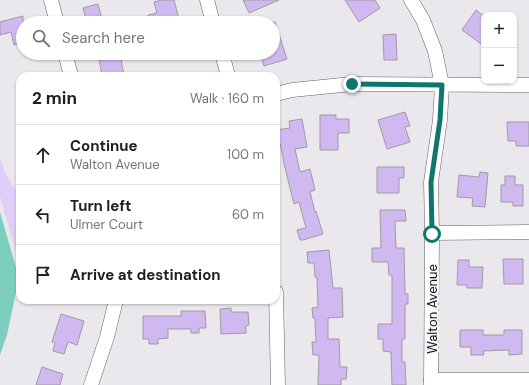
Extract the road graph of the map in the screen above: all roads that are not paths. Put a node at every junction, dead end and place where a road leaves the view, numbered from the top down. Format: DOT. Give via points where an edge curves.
graph roads {
  1 [pos="51,0"];
  2 [pos="207,0"];
  3 [pos="411,0"];
  4 [pos="55,16"];
  5 [pos="211,16"];
  6 [pos="67,60"];
  7 [pos="224,60"];
  8 [pos="70,72"];
  9 [pos="227,72"];
  10 [pos="442,85"];
  11 [pos="529,85"];
  12 [pos="280,93"];
  13 [pos="529,232"];
  14 [pos="432,234"];
  15 [pos="115,304"];
  16 [pos="276,304"];
  17 [pos="529,380"];
  18 [pos="431,383"];
  19 [pos="91,385"];
  20 [pos="278,385"];
  1 -- 4 [label="street"];
  2 -- 5 [label="street"];
  3 -- 10 [label="street, Walton Avenue" via="423,20 435,51"];
  6 -- 8 [label="street"];
  7 -- 9 [label="street"];
  10 -- 11 [label="street"];
  10 -- 12 [label="street" via="352,84"];
  10 -- 14 [label="street, Walton Avenue" via="431,182"];
  13 -- 14 [label="street"];
  14 -- 18 [label="street, Walton Avenue"];
  15 -- 19 [label="street"];
  16 -- 20 [label="street"];
  17 -- 18 [label="street"];
}
